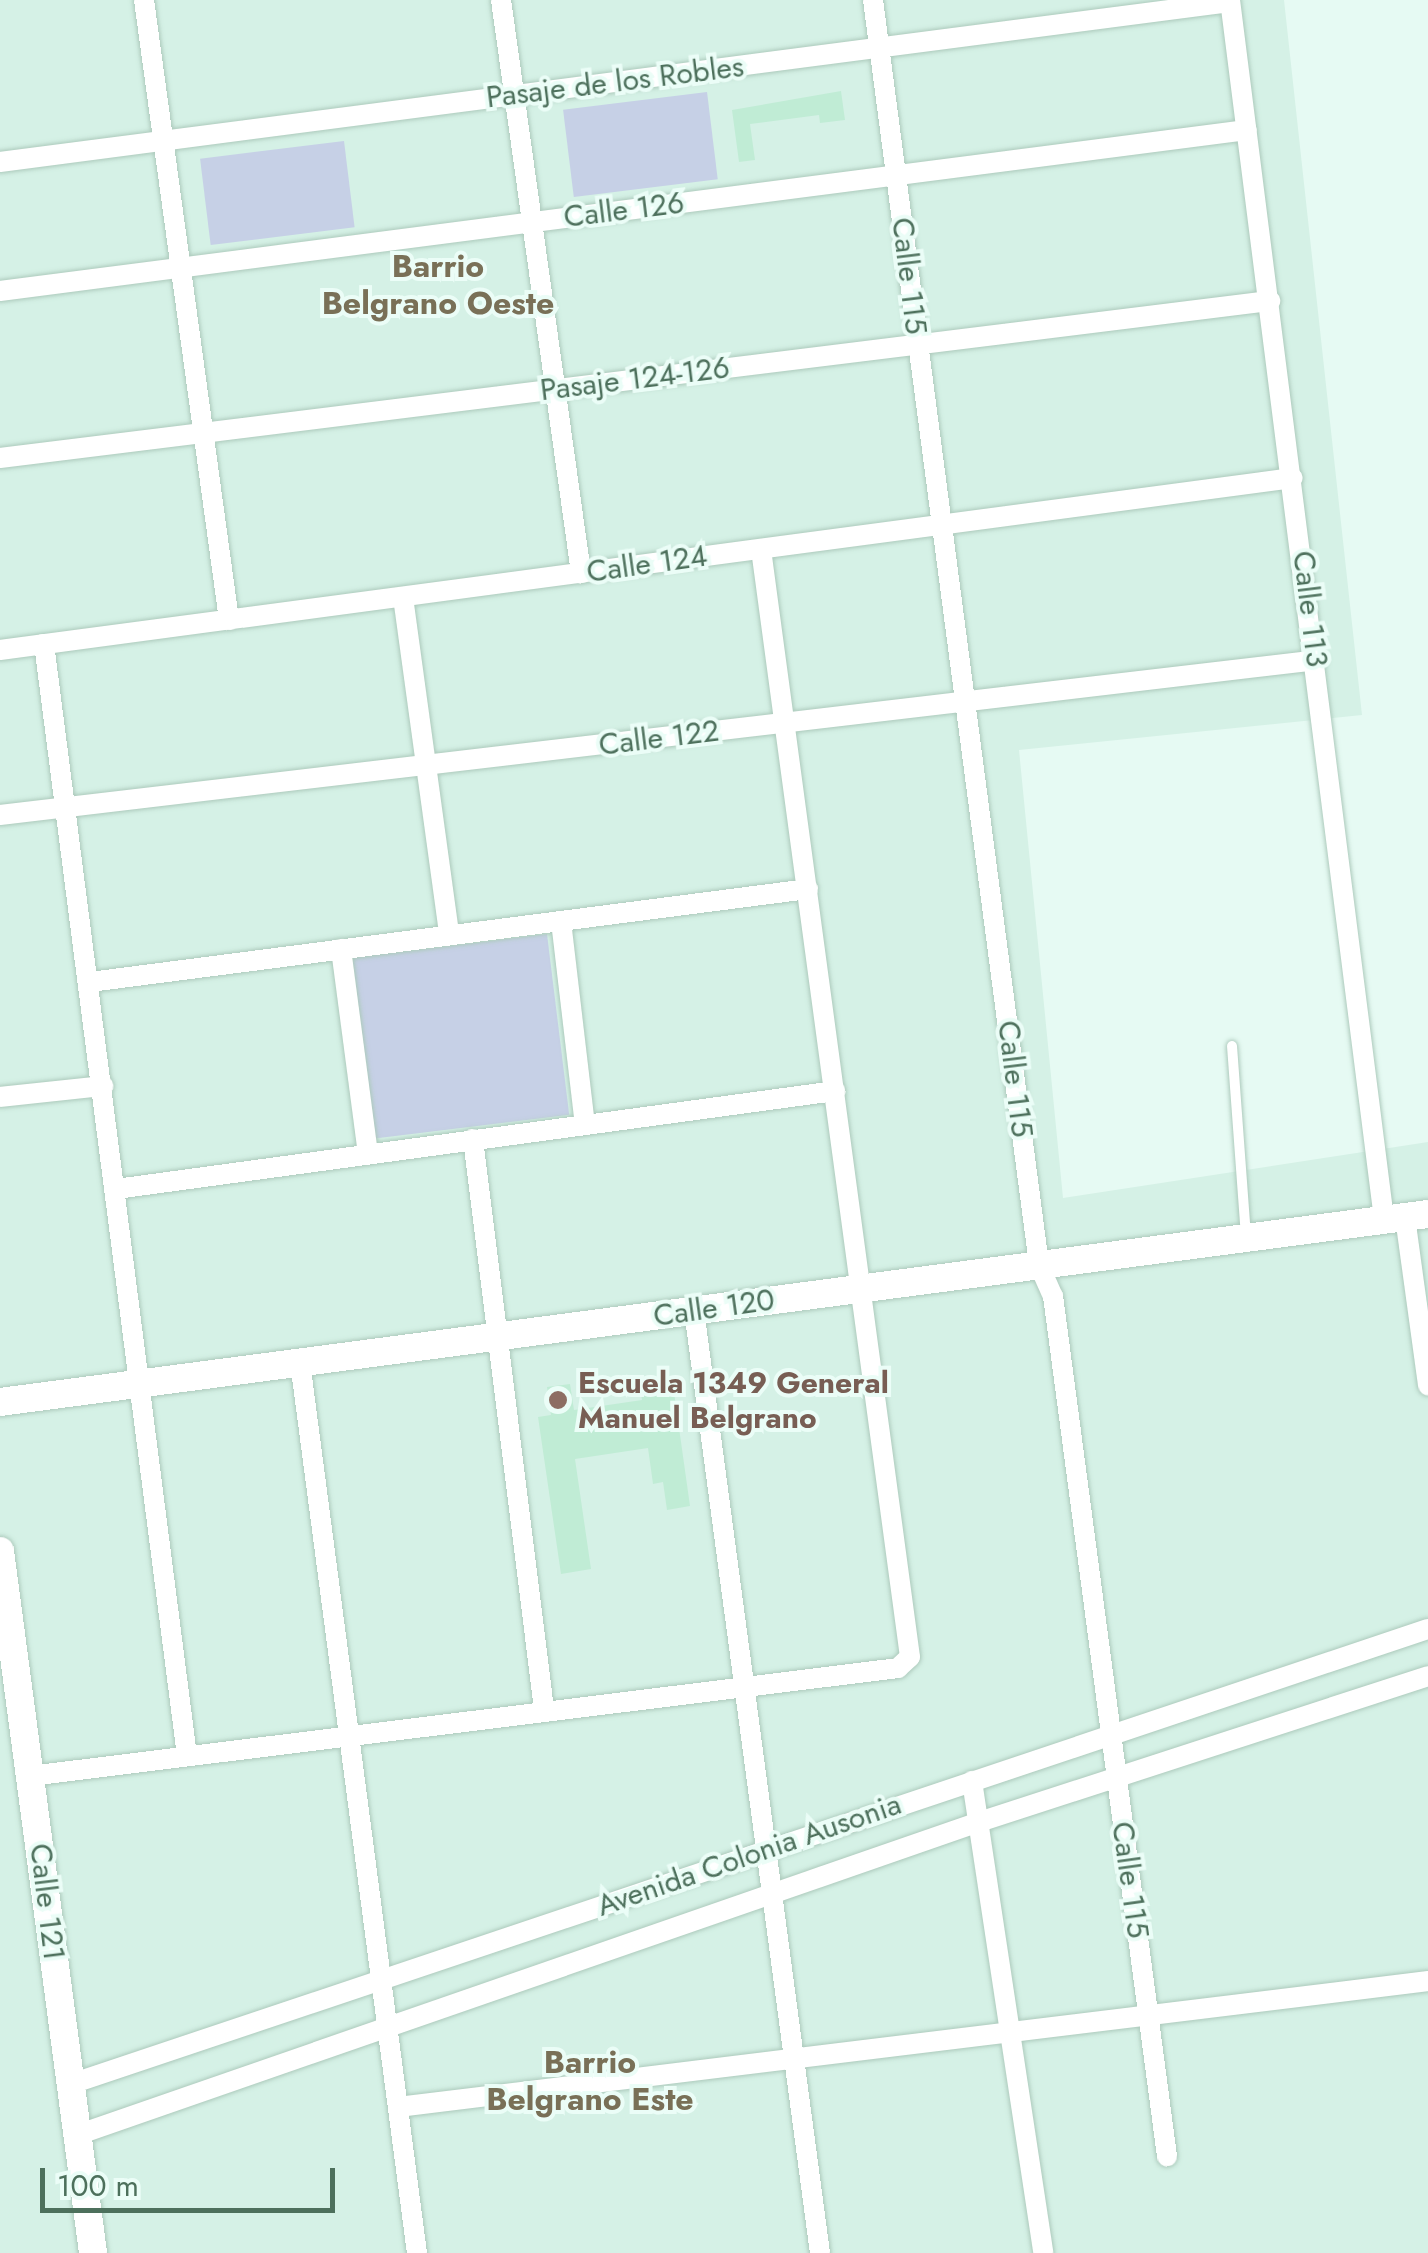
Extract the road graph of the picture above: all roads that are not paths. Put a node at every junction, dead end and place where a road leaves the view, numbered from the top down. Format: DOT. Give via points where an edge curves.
graph roads {
  1 [pos="144,0"];
  2 [pos="501,0"];
  3 [pos="873,0"];
  4 [pos="1230,1"];
  5 [pos="879,47"];
  6 [pos="514,95"];
  7 [pos="1247,130"];
  8 [pos="164,140"];
  9 [pos="0,162"];
  10 [pos="896,175"];
  11 [pos="533,222"];
  12 [pos="180,268"];
  13 [pos="0,291"];
  14 [pos="1270,301"];
  15 [pos="918,344"];
  16 [pos="556,389"];
  17 [pos="203,433"];
  18 [pos="0,458"];
  19 [pos="1293,478"];
  20 [pos="942,525"];
  21 [pos="761,549"];
  22 [pos="581,573"];
  23 [pos="403,597"];
  24 [pos="229,620"];
  25 [pos="44,644"];
  26 [pos="0,650"];
  27 [pos="1317,660"];
  28 [pos="965,702"];
  29 [pos="787,723"];
  30 [pos="424,765"];
  31 [pos="62,808"];
  32 [pos="0,815"];
  33 [pos="808,889"];
  34 [pos="561,921"];
  35 [pos="448,936"];
  36 [pos="342,949"];
  37 [pos="90,982"];
  38 [pos="1232,1046"];
  39 [pos="103,1086"];
  40 [pos="834,1091"];
  41 [pos="0,1097"];
  42 [pos="585,1124"];
  43 [pos="473,1139"];
  44 [pos="368,1154"];
  45 [pos="116,1189"];
  46 [pos="1406,1216"];
  47 [pos="1246,1237"];
  48 [pos="1039,1265"];
  49 [pos="859,1288"];
  50 [pos="694,1310"];
  51 [pos="498,1336"];
  52 [pos="300,1362"];
  53 [pos="141,1383"];
  54 [pos="1428,1385"];
  55 [pos="0,1402"];
  56 [pos="0,1550"];
  57 [pos="4,1615"];
  58 [pos="1428,1629"];
  59 [pos="1428,1676"];
  60 [pos="746,1684"];
  61 [pos="544,1708"];
  62 [pos="1110,1735"];
  63 [pos="348,1736"];
  64 [pos="188,1756"];
  65 [pos="30,1776"];
  66 [pos="1116,1777"];
  67 [pos="972,1780"];
  68 [pos="976,1823"];
  69 [pos="766,1848"];
  70 [pos="773,1893"];
  71 [pos="376,1980"];
  72 [pos="1428,1981"];
  73 [pos="1148,2016"];
  74 [pos="385,2028"];
  75 [pos="1008,2034"];
  76 [pos="796,2058"];
  77 [pos="71,2084"];
  78 [pos="398,2108"];
  79 [pos="78,2135"];
  80 [pos="1167,2156"];
  81 [pos="1040,2252"];
  82 [pos="93,2253"];
  83 [pos="417,2253"];
  84 [pos="820,2253"];
  1 -- 8 [label="street"];
  2 -- 6 [label="street"];
  3 -- 5 [label="street, Calle 115"];
  4 -- 5 [label="street, Pasaje de los Robles"];
  4 -- 7 [label="street, Calle 113"];
  5 -- 6 [label="street, Pasaje de los Robles"];
  5 -- 10 [label="street, Calle 115"];
  6 -- 8 [label="street, Pasaje de los Robles"];
  6 -- 11 [label="street"];
  7 -- 10 [label="street, Calle 126"];
  7 -- 14 [label="street, Calle 113"];
  8 -- 9 [label="street, Pasaje de los Robles"];
  8 -- 12 [label="street"];
  10 -- 11 [label="street, Calle 126"];
  10 -- 15 [label="street, Calle 115"];
  11 -- 12 [label="street, Calle 126"];
  11 -- 16 [label="street"];
  12 -- 13 [label="street, Calle 126"];
  12 -- 17 [label="street"];
  14 -- 15 [label="street, Pasaje 124-126"];
  14 -- 19 [label="street, Calle 113"];
  15 -- 16 [label="street, Pasaje 124-126"];
  15 -- 20 [label="street, Calle 115"];
  16 -- 17 [label="street, Pasaje 124-126"];
  16 -- 22 [label="street"];
  17 -- 18 [label="street, Pasaje 124-126"];
  17 -- 24 [label="street"];
  19 -- 20 [label="street, Calle 124"];
  19 -- 27 [label="street, Calle 113"];
  20 -- 21 [label="street, Calle 124"];
  20 -- 28 [label="street, Calle 115"];
  21 -- 22 [label="street, Calle 124"];
  21 -- 29 [label="street"];
  22 -- 23 [label="street, Calle 124"];
  23 -- 24 [label="street, Calle 124"];
  23 -- 30 [label="street"];
  24 -- 25 [label="street, Calle 124"];
  25 -- 26 [label="street, Calle 124"];
  25 -- 31 [label="street"];
  27 -- 28 [label="street, Calle 122"];
  27 -- 46 [label="street, Calle 113"];
  28 -- 29 [label="street, Calle 122"];
  28 -- 48 [label="street, Calle 115"];
  29 -- 30 [label="street, Calle 122"];
  29 -- 33 [label="street"];
  30 -- 31 [label="street, Calle 122"];
  30 -- 35 [label="street"];
  31 -- 32 [label="street, Calle 122"];
  31 -- 37 [label="street"];
  33 -- 34 [label="street"];
  33 -- 40 [label="street"];
  34 -- 35 [label="street"];
  34 -- 42 [label="street"];
  35 -- 36 [label="street"];
  36 -- 37 [label="street"];
  36 -- 44 [label="street"];
  37 -- 39 [label="street"];
  38 -- 47 [label="lane"];
  39 -- 41 [label="street"];
  39 -- 45 [label="street"];
  40 -- 42 [label="street"];
  40 -- 49 [label="street"];
  42 -- 43 [label="street"];
  43 -- 44 [label="street"];
  43 -- 51 [label="street"];
  44 -- 45 [label="street"];
  45 -- 53 [label="street"];
  46 -- 47 [label="street, Calle 120"];
  46 -- 54 [label="street, Calle 113"];
  47 -- 48 [label="street, Calle 120"];
  48 -- 49 [label="street, Calle 120"];
  48 -- 62 [label="street, Calle 115" via="1053,1296"];
  49 -- 50 [label="street, Calle 120"];
  49 -- 60 [label="street" via="910,1657 898,1668"];
  50 -- 51 [label="street, Calle 120"];
  50 -- 60 [label="street"];
  51 -- 52 [label="street, Calle 120"];
  51 -- 61 [label="street"];
  52 -- 53 [label="street, Calle 120"];
  52 -- 63 [label="street"];
  53 -- 55 [label="street, Calle 120"];
  53 -- 64 [label="street"];
  56 -- 57 [label="street, Calle 121"];
  57 -- 65 [label="street, Calle 121"];
  58 -- 62 [label="street, Avenida Colonia Ausonia"];
  59 -- 66 [label="street, Avenida Colonia Ausonia"];
  60 -- 61 [label="street"];
  60 -- 69 [label="street"];
  61 -- 63 [label="street"];
  62 -- 66 [label="street, Calle 115"];
  62 -- 67 [label="street, Avenida Colonia Ausonia"];
  63 -- 64 [label="street"];
  63 -- 71 [label="street"];
  64 -- 65 [label="street"];
  65 -- 77 [label="street, Calle 121"];
  66 -- 68 [label="street, Avenida Colonia Ausonia"];
  66 -- 73 [label="street, Calle 115"];
  67 -- 68 [label="street"];
  67 -- 69 [label="street, Avenida Colonia Ausonia"];
  68 -- 70 [label="street, Avenida Colonia Ausonia"];
  68 -- 75 [label="street"];
  69 -- 70 [label="street"];
  69 -- 71 [label="street, Avenida Colonia Ausonia"];
  70 -- 74 [label="street, Avenida Colonia Ausonia"];
  70 -- 76 [label="street"];
  71 -- 74 [label="street"];
  71 -- 77 [label="street, Avenida Colonia Ausonia"];
  72 -- 73 [label="street"];
  73 -- 75 [label="street"];
  73 -- 80 [label="street, Calle 115"];
  74 -- 78 [label="street"];
  74 -- 79 [label="street, Avenida Colonia Ausonia"];
  75 -- 76 [label="street"];
  75 -- 81 [label="street"];
  76 -- 78 [label="street"];
  76 -- 84 [label="street"];
  77 -- 79 [label="street, Calle 121"];
  78 -- 83 [label="street"];
  79 -- 82 [label="street, Calle 121"];
}
